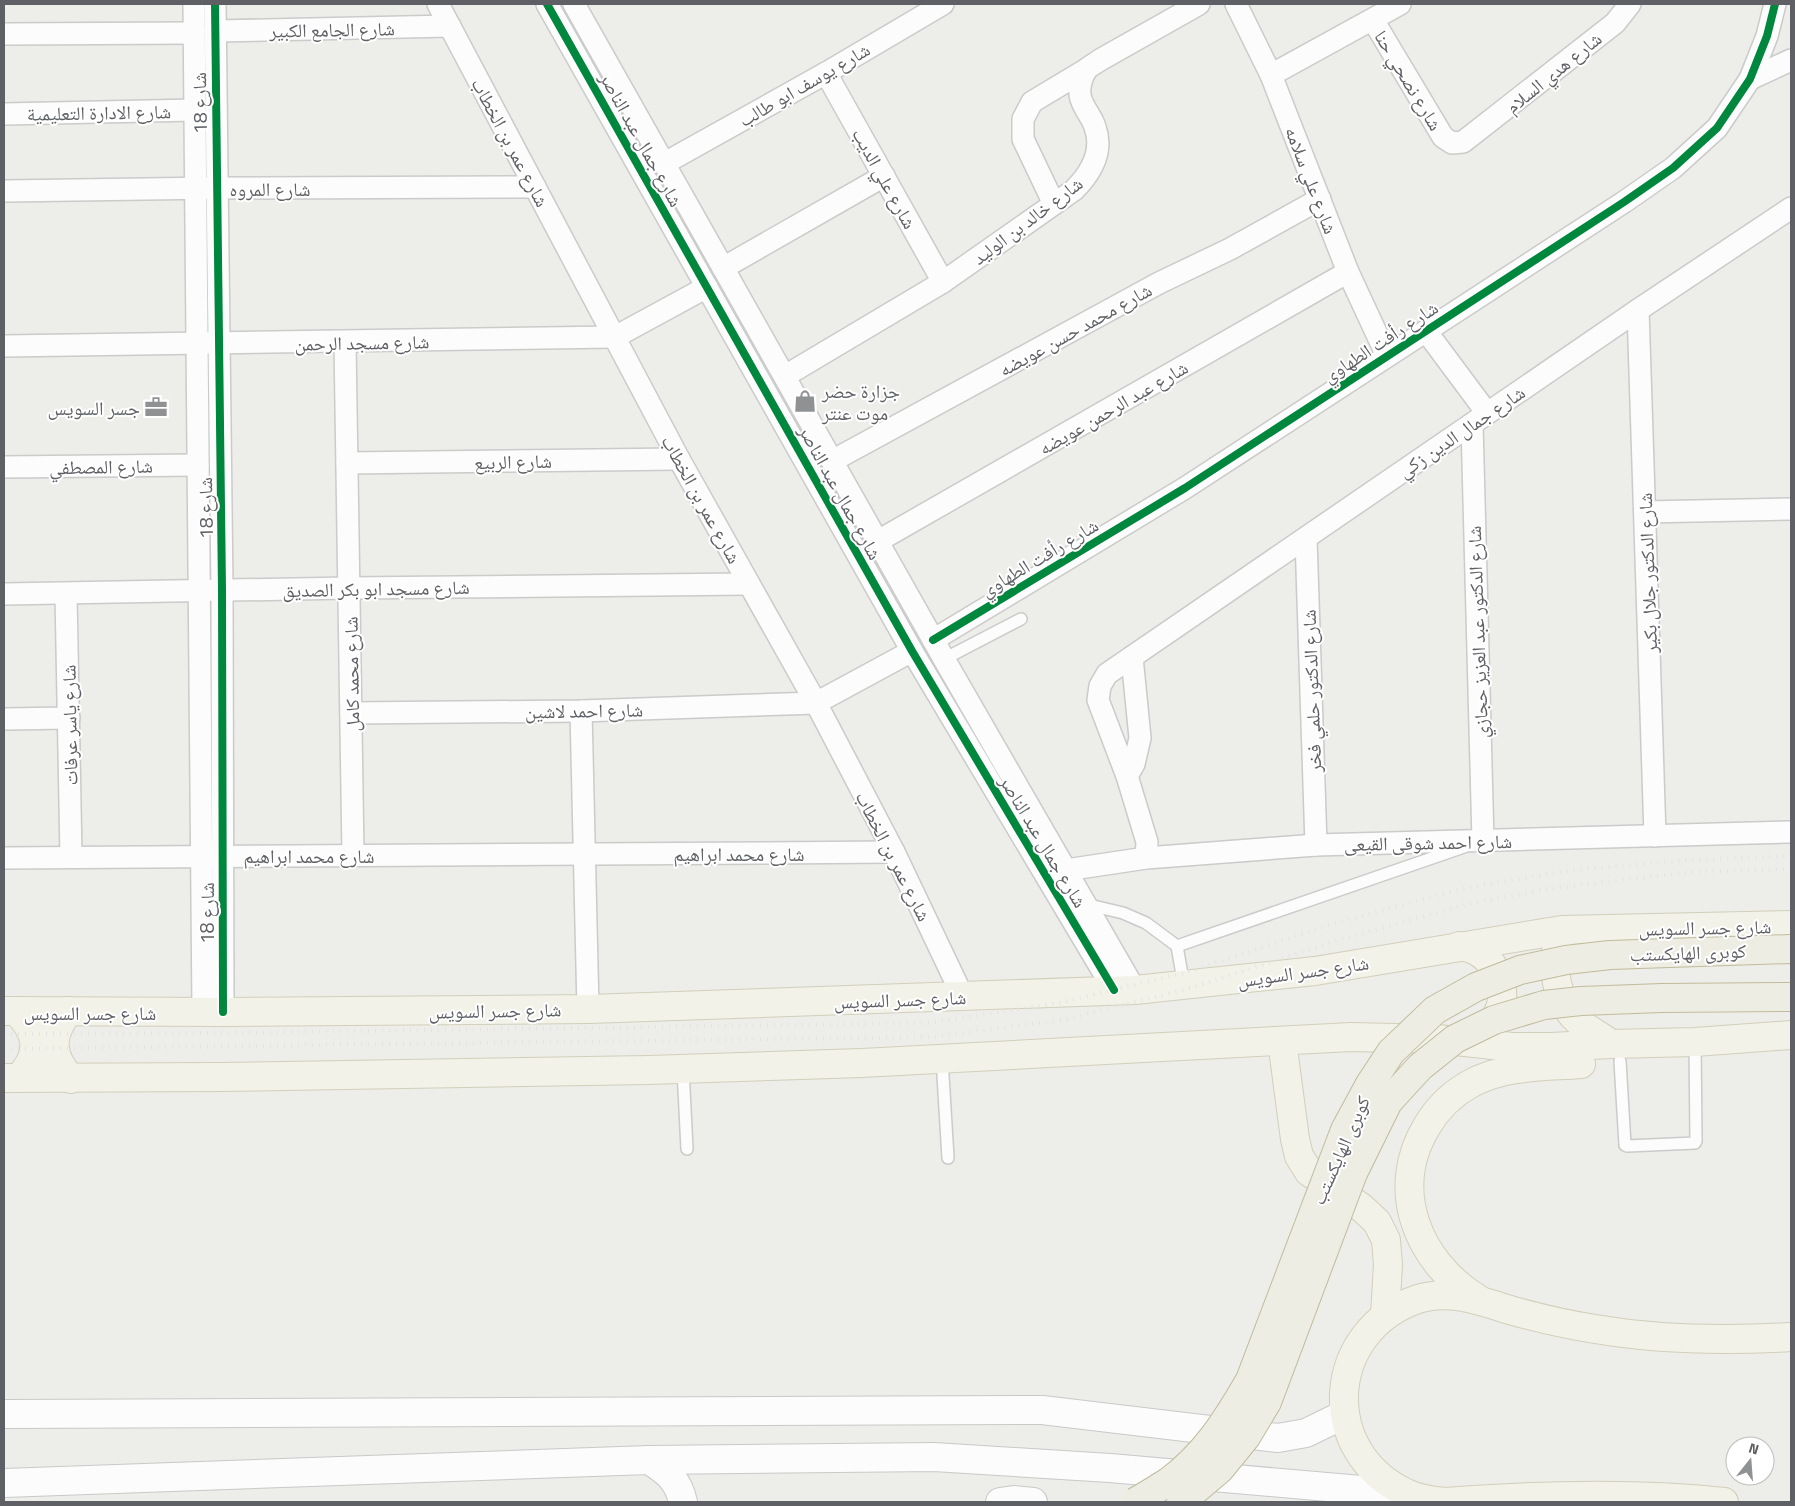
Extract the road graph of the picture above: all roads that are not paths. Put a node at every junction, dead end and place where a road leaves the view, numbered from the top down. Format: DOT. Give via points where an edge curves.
graph roads {
  1 [pos="194,4"];
  2 [pos="215,4"];
  3 [pos="438,4"];
  4 [pos="547,4"];
  5 [pos="576,4"];
  6 [pos="943,4"];
  7 [pos="1199,4"];
  8 [pos="1236,4"];
  9 [pos="1630,4"];
  10 [pos="1775,4"];
  11 [pos="1386,10"];
  12 [pos="450,26"];
  13 [pos="205,32"];
  14 [pos="4,34"];
  15 [pos="1791,60"];
  16 [pos="1087,69"];
  17 [pos="826,73"];
  18 [pos="1271,75"];
  19 [pos="1750,79"];
  20 [pos="195,110"];
  21 [pos="4,114"];
  22 [pos="1472,136"];
  23 [pos="665,163"];
  24 [pos="884,176"];
  25 [pos="535,187"];
  26 [pos="206,188"];
  27 [pos="4,192"];
  28 [pos="1320,200"];
  29 [pos="1054,204"];
  30 [pos="1791,208"];
  31 [pos="724,268"];
  32 [pos="1348,272"];
  33 [pos="943,282"];
  34 [pos="706,286"];
  35 [pos="1638,310"];
  36 [pos="1426,331"];
  37 [pos="615,337"];
  38 [pos="345,342"];
  39 [pos="197,344"];
  40 [pos="218,344"];
  41 [pos="4,346"];
  42 [pos="1387,356"];
  43 [pos="785,376"];
  44 [pos="1479,419"];
  45 [pos="679,458"];
  46 [pos="832,461"];
  47 [pos="348,463"];
  48 [pos="198,465"];
  49 [pos="4,467"];
  50 [pos="1791,509"];
  51 [pos="1645,512"];
  52 [pos="1306,538"];
  53 [pos="878,541"];
  54 [pos="748,584"];
  55 [pos="349,588"];
  56 [pos="222,590"];
  57 [pos="199,591"];
  58 [pos="4,594"];
  59 [pos="66,594"];
  60 [pos="1020,619"];
  61 [pos="933,640"];
  62 [pos="912,651"];
  63 [pos="1132,657"];
  64 [pos="944,659"];
  65 [pos="816,703"];
  66 [pos="581,711"];
  67 [pos="352,713"];
  68 [pos="68,718"];
  69 [pos="4,719"];
  70 [pos="1127,776"];
  71 [pos="1791,832"];
  72 [pos="1656,836"];
  73 [pos="1483,841"];
  74 [pos="1316,845"];
  75 [pos="894,852"];
  76 [pos="584,854"];
  77 [pos="353,855"];
  78 [pos="212,856"];
  79 [pos="71,857"];
  80 [pos="4,858"];
  81 [pos="1146,858"];
  82 [pos="1066,870"];
  83 [pos="1085,904"];
  84 [pos="1791,925"];
  85 [pos="1562,930"];
  86 [pos="1178,946"];
  87 [pos="1459,946"];
  88 [pos="1791,949"];
  89 [pos="1184,986"];
  90 [pos="1125,990"];
  91 [pos="963,996"];
  92 [pos="1791,997"];
  93 [pos="588,1009"];
  94 [pos="10,1011"];
  95 [pos="69,1011"];
  96 [pos="213,1012"];
  97 [pos="1791,1035"];
  98 [pos="1282,1041"];
  99 [pos="1684,1042"];
  100 [pos="1480,1043"];
  101 [pos="1616,1052"];
  102 [pos="942,1059"];
  103 [pos="683,1069"];
  104 [pos="11,1078"];
  105 [pos="71,1078"];
  106 [pos="687,1149"];
  107 [pos="948,1158"];
  108 [pos="1480,1300"];
  109 [pos="1385,1315"];
  110 [pos="1791,1337"];
  111 [pos="4,1414"];
  112 [pos="1345,1414"];
  113 [pos="649,1460"];
  114 [pos="4,1483"];
  115 [pos="1407,1494"];
  116 [pos="1465,1501"];
  117 [pos="683,1502"];
  118 [pos="1000,1502"];
  119 [pos="1033,1502"];
  120 [pos="1135,1502"];
  121 [pos="1181,1502"];
  122 [pos="1724,1502"];
  1 -- 13 [label="street, شارع 18"];
  2 -- 13 [label="street, شارع 18"];
  3 -- 12 [label="street, شارع عمر بن الخطاب"];
  4 -- 34 [label="street, شارع جمال عبد الناصر"];
  5 -- 23 [label="street, شارع جمال عبد الناصر"];
  6 -- 17 [label="street, شارع يوسف ابو طالب"];
  7 -- 16 [label="street"];
  8 -- 18 [label="street, شارع علي سلامه"];
  9 -- 22 [label="street, شارع هدي السلام" via="1615,23"];
  10 -- 19 [label="street, شارع رأفت الطهاوي"];
  11 -- 18 [label="street"];
  11 -- 22 [label="street, شارع نصحي حنا" via="1443,137 1452,143 1463,142"];
  12 -- 13 [label="street, شارع الجامع الكبير"];
  12 -- 25 [label="street, شارع عمر بن الخطاب"];
  13 -- 14 [label="street, شارع الجامع الكبير"];
  13 -- 20 [label="street, شارع 18"];
  13 -- 26 [label="street, شارع 18"];
  15 -- 19 [label="street"];
  16 -- 29 [label="street, شارع خالد بن الوليد" via="1080,83 1081,99 1096,128 1098,146 1095,162 1086,178"];
  16 -- 29 [label="street" via="1032,102 1023,119 1023,139"];
  17 -- 23 [label="street, شارع يوسف ابو طالب"];
  17 -- 24 [label="street, شارع علي الديب"];
  18 -- 28 [label="street, شارع علي سلامه"];
  19 -- 36 [label="street, شارع رأفت الطهاوي" via="1717,128 1673,168"];
  20 -- 21 [label="street, شارع الادارة التعليمية"];
  20 -- 26 [label="street, شارع 18"];
  23 -- 31 [label="street, شارع جمال عبد الناصر"];
  24 -- 31 [label="street"];
  24 -- 33 [label="street, شارع علي الديب"];
  25 -- 26 [label="street, شارع المروه"];
  25 -- 37 [label="street, شارع عمر بن الخطاب"];
  26 -- 27 [label="street, شارع المروه"];
  26 -- 39 [label="street, شارع 18"];
  26 -- 40 [label="street, شارع 18"];
  28 -- 32 [label="street, شارع علي سلامه"];
  28 -- 46 [label="street, شارع محمد حسن عويضه" via="1150,288"];
  29 -- 33 [label="street, شارع خالد بن الوليد"];
  30 -- 35 [label="street, شارع جمال الدين زكي"];
  31 -- 43 [label="street, شارع جمال عبد الناصر"];
  32 -- 42 [label="street, شارع علي سلامه"];
  32 -- 53 [label="street, شارع عبد الرحمن عويضه"];
  33 -- 43 [label="street, شارع خالد بن الوليد"];
  34 -- 37 [label="street, شارع مسجد الرحمن"];
  34 -- 62 [label="street, شارع جمال عبد الناصر"];
  35 -- 44 [label="street, شارع جمال الدين زكي"];
  35 -- 51 [label="street, شارع الدكتور جلال بكير"];
  36 -- 42 [label="street, شارع رأفت الطهاوي"];
  36 -- 44 [label="street"];
  37 -- 38 [label="street, شارع مسجد الرحمن"];
  37 -- 45 [label="street, شارع عمر بن الخطاب"];
  38 -- 40 [label="street, شارع مسجد الرحمن"];
  38 -- 47 [label="street, شارع محمد كامل"];
  39 -- 40 [label="street, شارع مسجد الرحمن"];
  39 -- 41 [label="street, شارع مسجد الرحمن"];
  39 -- 48 [label="street, شارع 18"];
  40 -- 56 [label="street, شارع 18"];
  42 -- 61 [label="street, شارع رأفت الطهاوي" via="1185,488"];
  43 -- 46 [label="street, شارع جمال عبد الناصر"];
  44 -- 52 [label="street, شارع جمال الدين زكي"];
  44 -- 73 [label="street, شارع الدكتور عبد العزيز حجازي"];
  45 -- 47 [label="street, شارع الربيع"];
  45 -- 54 [label="street, شارع عمر بن الخطاب"];
  46 -- 53 [label="street, شارع جمال عبد الناصر"];
  47 -- 55 [label="street, شارع محمد كامل"];
  48 -- 49 [label="street, شارع المصطفي"];
  48 -- 57 [label="street, شارع 18"];
  50 -- 51 [label="street"];
  51 -- 72 [label="street, شارع الدكتور جلال بكير"];
  52 -- 63 [label="street, شارع جمال الدين زكي"];
  52 -- 74 [label="street, شارع الدكتور حلمي فخر"];
  53 -- 61 [label="street, شارع جمال عبد الناصر"];
  54 -- 55 [label="street, شارع مسجد ابو بكر الصديق"];
  54 -- 65 [label="street, شارع عمر بن الخطاب"];
  55 -- 56 [label="street, شارع مسجد ابو بكر الصديق"];
  55 -- 67 [label="street, شارع محمد كامل"];
  56 -- 57 [label="street, شارع مسجد ابو بكر الصديق"];
  56 -- 78 [label="street, شارع 18"];
  57 -- 59 [label="street, شارع مسجد ابو بكر الصديق"];
  57 -- 78 [label="street, شارع 18"];
  58 -- 59 [label="street, شارع مسجد ابو بكر الصديق"];
  59 -- 68 [label="street, شارع ياسر عرفات"];
  60 -- 64 [label="lane"];
  61 -- 64 [label="street, شارع جمال عبد الناصر"];
  62 -- 65 [label="street"];
  62 -- 90 [label="street, شارع جمال عبد الناصر"];
  63 -- 70 [label="street" via="1140,738"];
  63 -- 70 [label="street, شارع جمال الدين زكي" via="1107,674 1100,686 1098,700"];
  64 -- 82 [label="street, شارع جمال عبد الناصر"];
  65 -- 66 [label="street, شارع احمد لاشين"];
  65 -- 75 [label="street, شارع عمر بن الخطاب"];
  66 -- 67 [label="street, شارع احمد لاشين"];
  66 -- 76 [label="street"];
  67 -- 77 [label="street, شارع محمد كامل"];
  68 -- 69 [label="street"];
  68 -- 79 [label="street, شارع ياسر عرفات"];
  70 -- 81 [label="street, شارع جمال الدين زكي" via="1147,842"];
  71 -- 72 [label="street, شارع احمد شوقى القيعى"];
  72 -- 73 [label="street, شارع احمد شوقى القيعى"];
  73 -- 74 [label="street, شارع احمد شوقى القيعى"];
  73 -- 86 [label="lane"];
  74 -- 81 [label="street, شارع احمد شوقى القيعى"];
  75 -- 76 [label="street, شارع محمد ابراهيم"];
  75 -- 91 [label="street, شارع عمر بن الخطاب"];
  76 -- 77 [label="street, شارع محمد ابراهيم"];
  76 -- 93 [label="street"];
  77 -- 78 [label="street, شارع محمد ابراهيم"];
  78 -- 79 [label="street, شارع محمد ابراهيم"];
  78 -- 96 [label="street, شارع 18"];
  79 -- 80 [label="street, شارع محمد ابراهيم"];
  81 -- 82 [label="street, شارع احمد شوقى القيعى"];
  82 -- 83 [label="street, شارع جمال عبد الناصر"];
  83 -- 86 [label="lane" via="1123,913 1146,923"];
  83 -- 90 [label="street, شارع جمال عبد الناصر"];
  84 -- 85 [label="main road, شارع جسر السويس"];
  85 -- 87 [label="main road, شارع جسر السويس"];
  85 -- 101 [label="main road" via="1555,962 1560,994 1578,1021"];
  86 -- 89 [label="lane"];
  87 -- 89 [label="main road, شارع جسر السويس" via="1315,971"];
  87 -- 100 [label="main road" via="1475,950 1488,960 1502,989 1501,1005"];
  88 -- 120 [label="highway, كوبرى الهايكستب, bridge" via="1610,955 1566,960 1520,970 1476,987 1435,1010 1391,1052 1345,1130 1250,1380 1228,1419 1201,1453 1168,1482"];
  89 -- 90 [label="main road, شارع جسر السويس"];
  90 -- 91 [label="main road, شارع جسر السويس"];
  91 -- 93 [label="main road, شارع جسر السويس"];
  92 -- 121 [label="highway, كوبرى الهايكستب, bridge" via="1662,998 1544,1005 1494,1020 1455,1039 1420,1067 1388,1102 1353,1173 1267,1402 1246,1437 1220,1469"];
  93 -- 96 [label="main road, شارع جسر السويس"];
  94 -- 95 [label="main road, شارع جسر السويس"];
  94 -- 104 [label="main road" via="27,1022 34,1036 35,1052 30,1067"];
  95 -- 96 [label="main road, شارع جسر السويس"];
  95 -- 105 [label="main road" via="55,1037 55,1053"];
  97 -- 99 [label="main road"];
  98 -- 100 [label="main road" via="1394,1037"];
  98 -- 102 [label="main road"];
  98 -- 109 [label="main road" via="1299,1156 1310,1172 1361,1207 1376,1222 1386,1240"];
  99 -- 101 [label="main road"];
  99 -- 101 [label="lane" via="1695,1143 1626,1146"];
  100 -- 101 [label="main road"];
  101 -- 108 [label="main road" via="1483,1077 1442,1106 1422,1134 1411,1166 1410,1182 1417,1229 1441,1269"];
  102 -- 103 [label="main road"];
  102 -- 107 [label="lane"];
  103 -- 105 [label="main road"];
  103 -- 106 [label="lane"];
  104 -- 105 [label="main road"];
  108 -- 109 [label="main road" via="1460,1295 1420,1298"];
  108 -- 110 [label="main road" via="1555,1321 1632,1334 1712,1340"];
  109 -- 112 [label="main road" via="1358,1344 1350,1362 1344,1381"];
  111 -- 112 [label="main road" via="1042,1410 1278,1438 1318,1429"];
  112 -- 115 [label="main road" via="1352,1440 1361,1457 1390,1485"];
  113 -- 114 [label="main road"];
  113 -- 115 [label="main road" via="934,1457 1110,1468"];
  113 -- 117 [label="main road" via="667,1472 680,1489"];
  115 -- 116 [label="main road" via="1426,1500"];
  116 -- 122 [label="main road" via="1610,1495"];
  118 -- 119 [label="main road"];
}
